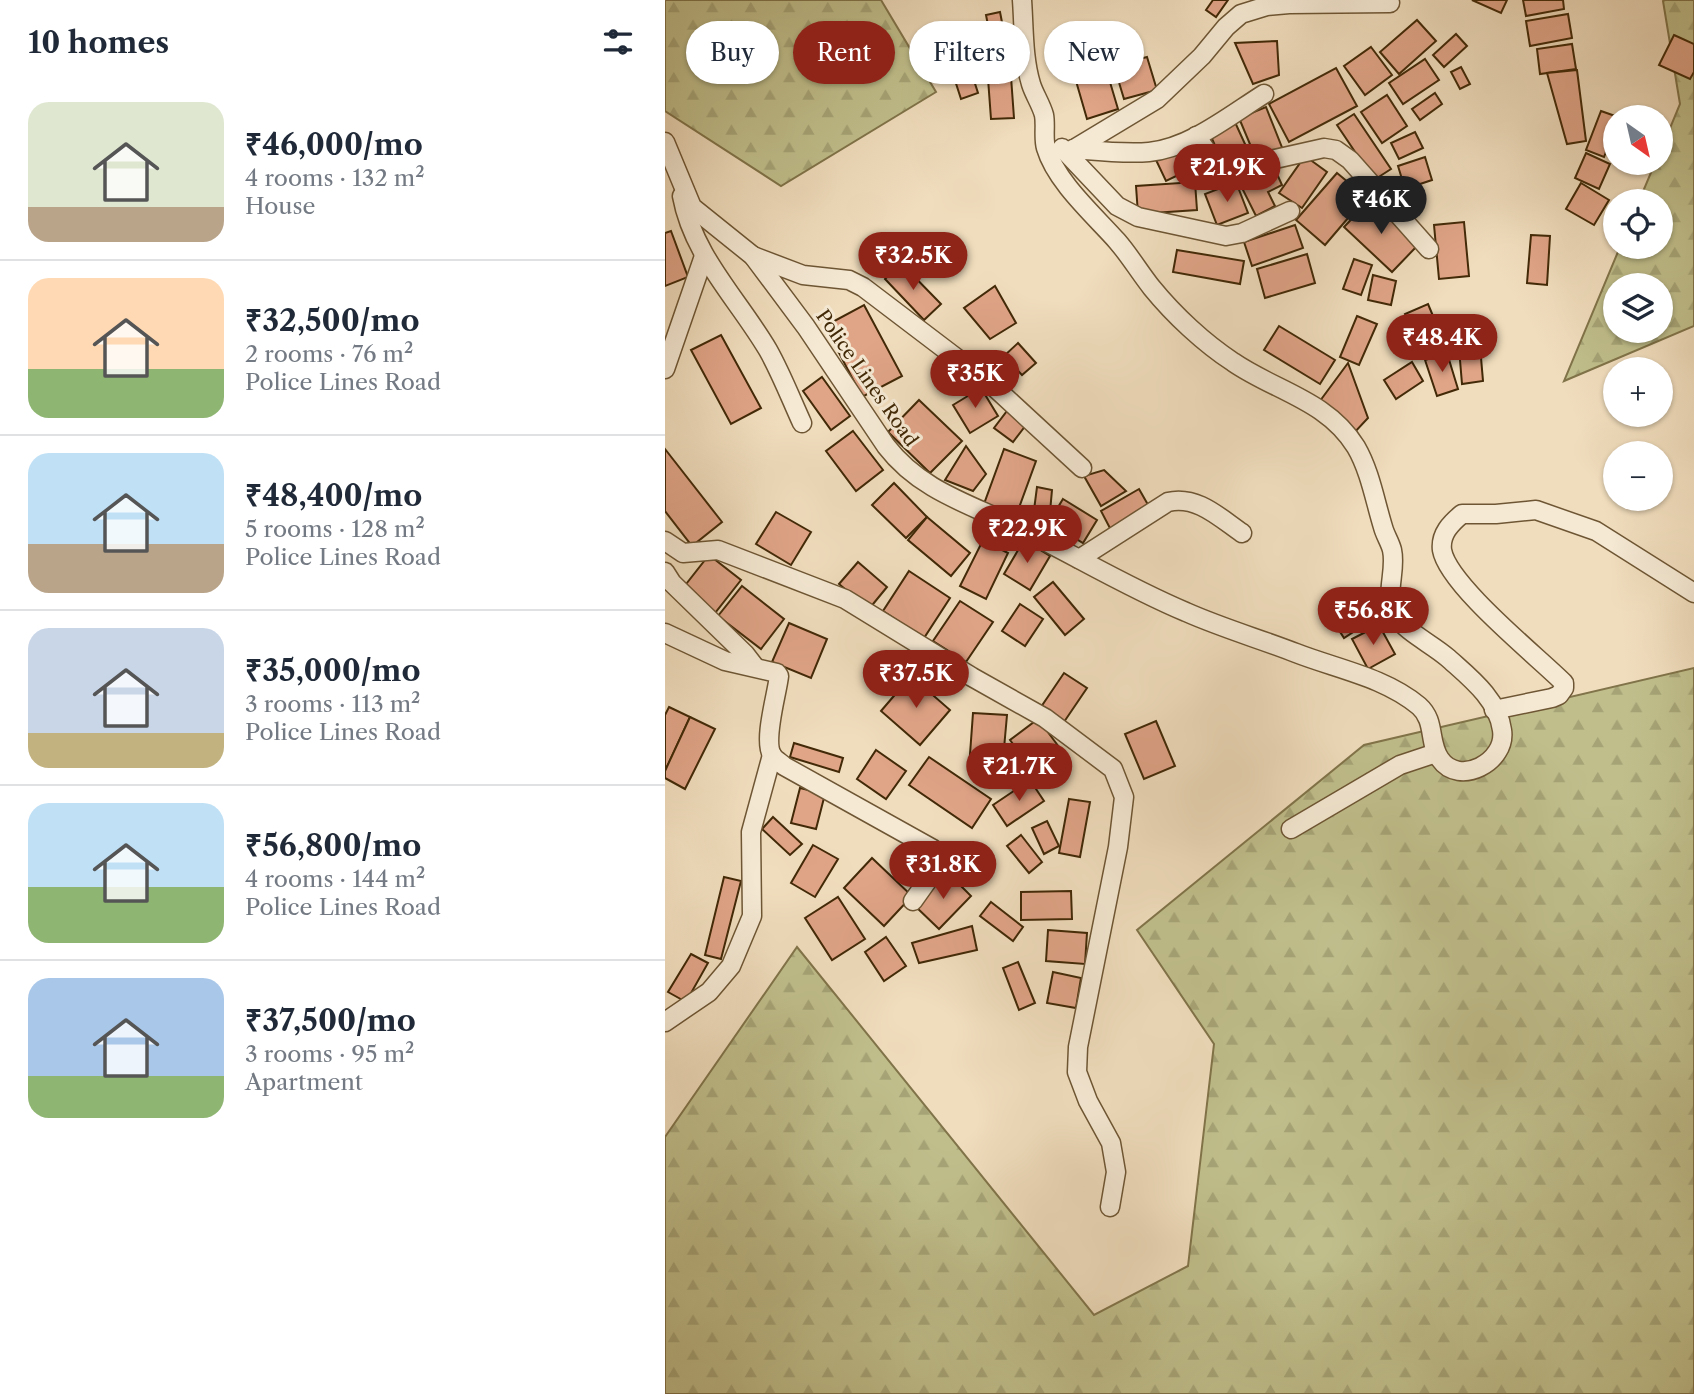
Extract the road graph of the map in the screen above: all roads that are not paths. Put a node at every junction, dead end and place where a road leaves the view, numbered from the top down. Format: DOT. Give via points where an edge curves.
graph roads {
  1 [pos="1022,0"];
  2 [pos="1390,3"];
  3 [pos="1264,94"];
  4 [pos="1196,135"];
  5 [pos="665,142"];
  6 [pos="1060,147"];
  7 [pos="679,179"];
  8 [pos="1290,211"];
  9 [pos="1429,248"];
  10 [pos="704,256"];
  11 [pos="753,256"];
  12 [pos="665,369"];
  13 [pos="802,423"];
  14 [pos="1082,468"];
  15 [pos="1242,533"];
  16 [pos="665,541"];
  17 [pos="1079,559"];
  18 [pos="665,572"];
  19 [pos="1694,593"];
  20 [pos="665,633"];
  21 [pos="755,667"];
  22 [pos="1494,710"];
  23 [pos="1436,753"];
  24 [pos="772,755"];
  25 [pos="1291,829"];
  26 [pos="912,901"];
  27 [pos="665,1021"];
  28 [pos="1110,1207"];
  1 -- 6 [label="street" via="1030,80"];
  2 -- 6 [label="street" via="1289,4 1241,14 1157,99"];
  3 -- 4 [label="street"];
  4 -- 6 [label="street" via="1151,152"];
  4 -- 9 [label="street" via="1216,164 1226,170 1324,148 1336,150"];
  5 -- 7 [label="street, Police Lines Road"];
  6 -- 8 [label="street" via="1117,206 1138,217 1226,236"];
  6 -- 22 [label="street" via="1058,170 1172,311 1233,363 1297,394 1332,419 1356,447 1393,552 1390,605 1396,617 1477,683"];
  7 -- 10 [label="street" via="686,218"];
  7 -- 11 [label="street, Police Lines Road" via="692,207"];
  10 -- 12 [label="street"];
  10 -- 13 [label="street" via="768,351"];
  11 -- 14 [label="street" via="803,275 849,280 863,288 992,385"];
  11 -- 17 [label="street, Police Lines Road" via="898,461 930,488"];
  15 -- 17 [label="street" via="1197,503 1180,499 1168,502"];
  16 -- 28 [label="street" via="683,553 717,550 845,599 1045,718 1113,769 1124,797 1077,1072 1111,1143 1116,1172"];
  17 -- 23 [label="street, Police Lines Road" via="1188,613 1389,687 1425,713 1432,725"];
  18 -- 21 [label="street"];
  19 -- 22 [label="street" via="1596,531 1536,510 1462,514 1448,526 1443,540 1442,552 1452,571 1478,602 1564,682 1559,695 1552,698"];
  20 -- 21 [label="street" via="725,661"];
  21 -- 24 [label="street" via="779,676 771,723"];
  22 -- 23 [label="street" via="1503,732 1497,754 1489,761 1473,772 1460,772 1448,768"];
  23 -- 25 [label="street" via="1400,765"];
  24 -- 26 [label="street" via="933,849 940,863"];
  24 -- 27 [label="street" via="751,831 752,916 731,966 709,992"];
}
